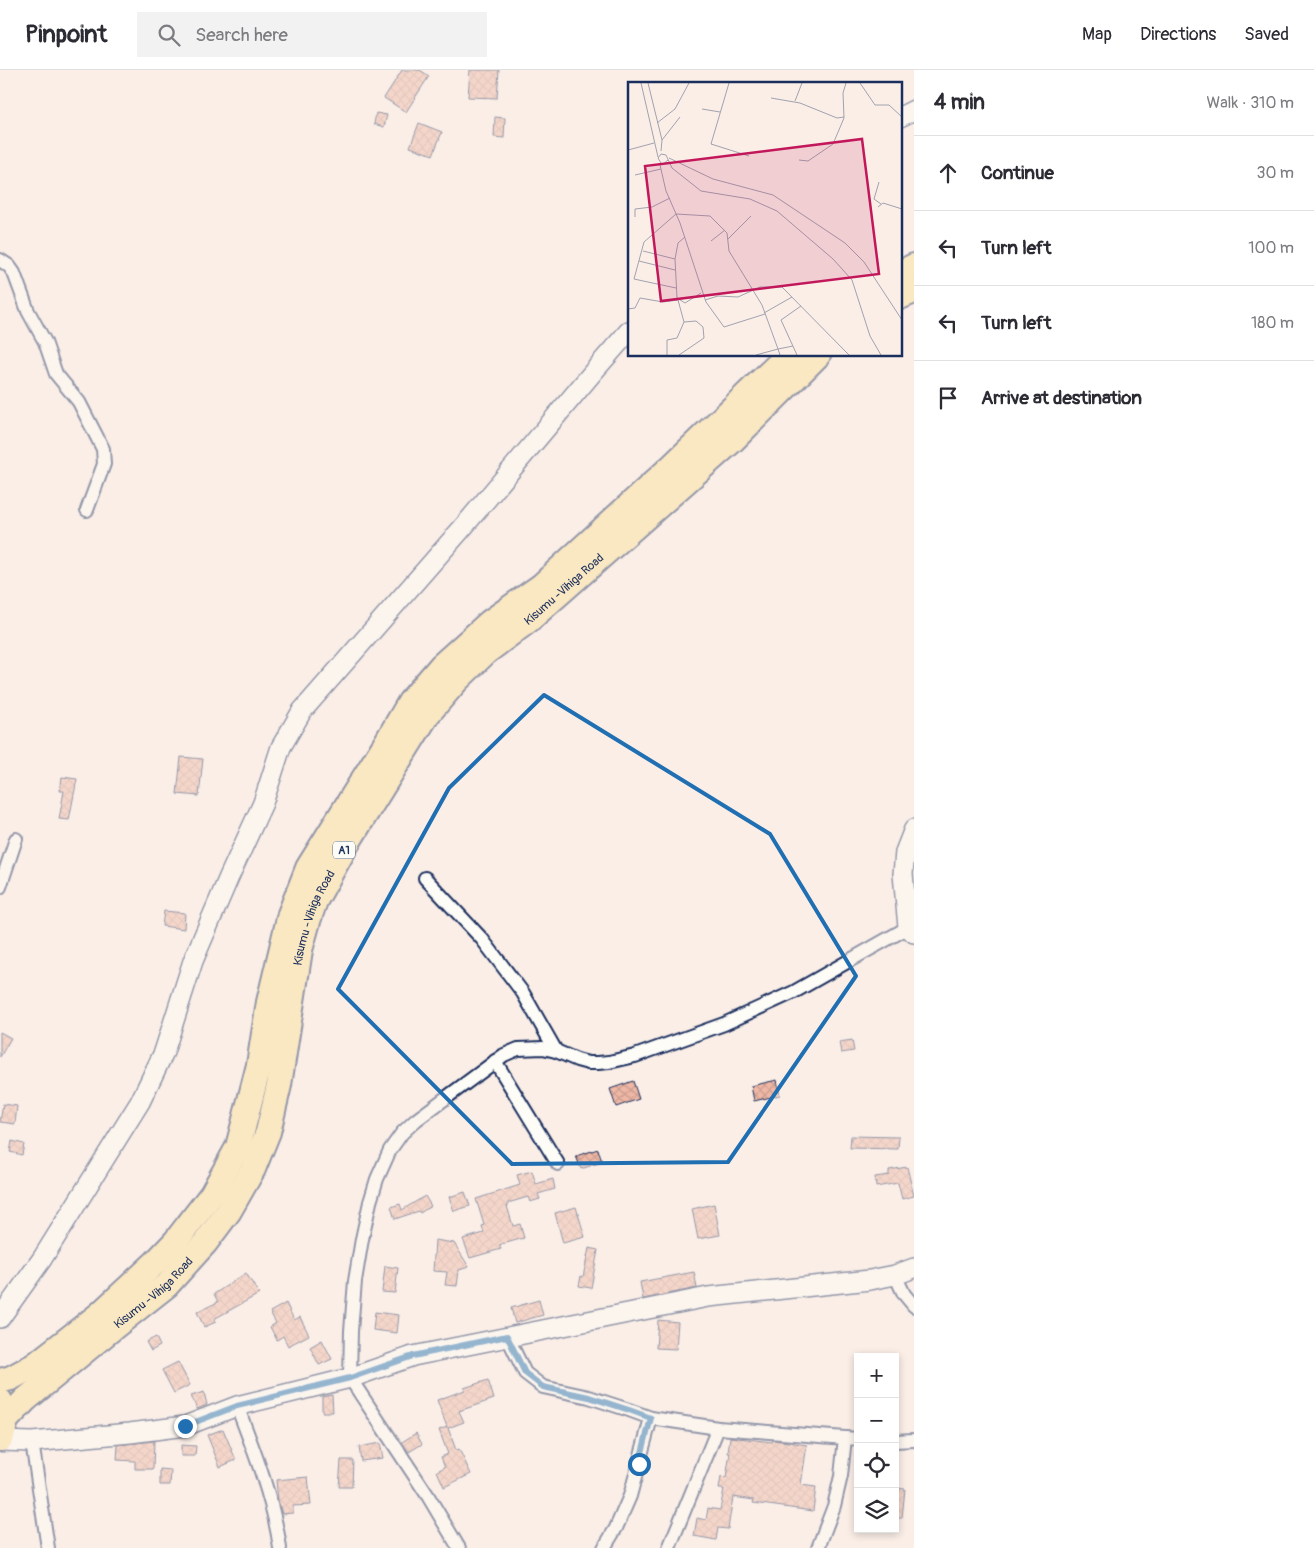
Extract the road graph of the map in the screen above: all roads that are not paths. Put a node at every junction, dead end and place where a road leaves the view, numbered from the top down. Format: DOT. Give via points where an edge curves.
graph roads {
  1 [pos="914,110"];
  2 [pos="902,115"];
  3 [pos="0,260"];
  4 [pos="914,266"];
  5 [pos="902,272"];
  6 [pos="914,291"];
  7 [pos="902,296"];
  8 [pos="628,332"];
  9 [pos="787,356"];
  10 [pos="817,356"];
  11 [pos="87,510"];
  12 [pos="914,829"];
  13 [pos="16,840"];
  14 [pos="425,878"];
  15 [pos="0,887"];
  16 [pos="912,928"];
  17 [pos="556,1051"];
  18 [pos="495,1061"];
  19 [pos="558,1164"];
  20 [pos="914,1268"];
  21 [pos="895,1275"];
  22 [pos="914,1306"];
  23 [pos="0,1318"];
  24 [pos="507,1336"];
  25 [pos="350,1378"];
  26 [pos="0,1381"];
  27 [pos="237,1406"];
  28 [pos="651,1418"];
  29 [pos="1,1426"];
  30 [pos="718,1428"];
  31 [pos="852,1438"];
  32 [pos="914,1440"];
  33 [pos="899,1441"];
  34 [pos="32,1442"];
  35 [pos="48,1548"];
  36 [pos="280,1548"];
  37 [pos="459,1548"];
  38 [pos="604,1548"];
  39 [pos="669,1548"];
  40 [pos="818,1548"];
  1 -- 2 [label="street"];
  3 -- 11 [label="street" via="14,273 56,374 79,402 104,449 104,464"];
  4 -- 5 [label="highway"];
  6 -- 7 [label="highway"];
  8 -- 23 [label="street" via="465,525 302,710 280,747 263,804 193,961 164,1052 144,1094 42,1259"];
  9 -- 26 [label="highway, Kisumu -Vihiga Road / A1" via="541,586 490,622 440,666 410,702 308,868 290,914 269,1002 251,1102 238,1147 212,1194 169,1248 100,1314 30,1368"];
  10 -- 29 [label="highway, Kisumu -Vihiga Road / A1" via="733,440 529,620 486,652 427,715 315,901 300,950 268,1132 253,1169 229,1211 167,1285 32,1394"];
  12 -- 16 [label="street" via="905,852 903,874"];
  13 -- 15 [label="street"];
  14 -- 17 [label="street" via="482,939 523,993"];
  16 -- 17 [label="street" via="794,992 668,1045 636,1056 598,1063 588,1063"];
  17 -- 18 [label="street" via="518,1049"];
  18 -- 19 [label="street"];
  18 -- 25 [label="street" via="416,1120 390,1150 370,1202 354,1281"];
  20 -- 21 [label="street"];
  21 -- 22 [label="street"];
  21 -- 24 [label="street" via="708,1297"];
  24 -- 25 [label="street" via="413,1356"];
  24 -- 28 [label="street" via="525,1373 543,1387 589,1397"];
  25 -- 27 [label="street"];
  25 -- 37 [label="street"];
  27 -- 34 [label="street" via="185,1426"];
  27 -- 36 [label="street" via="259,1466"];
  28 -- 30 [label="street"];
  28 -- 38 [label="street" via="630,1496"];
  29 -- 34 [label="street"];
  30 -- 31 [label="street"];
  30 -- 39 [label="street"];
  31 -- 40 [label="street" via="834,1506"];
  32 -- 33 [label="street"];
  34 -- 35 [label="street"];
}
